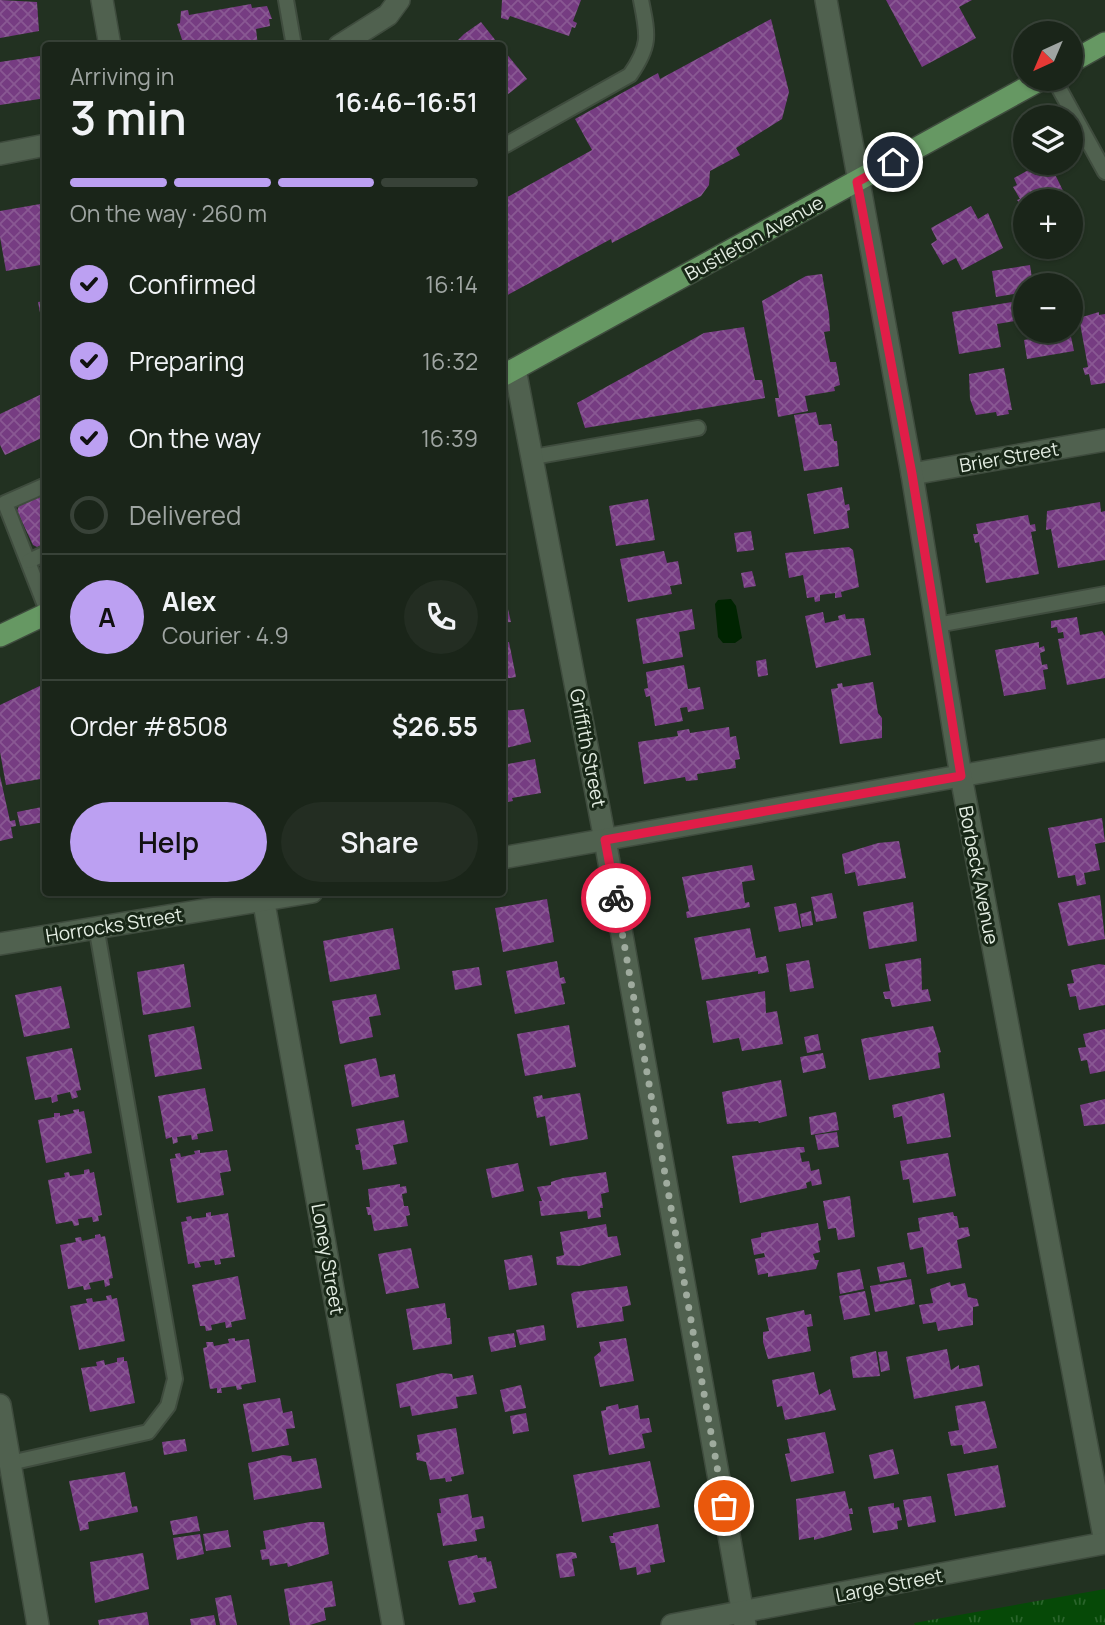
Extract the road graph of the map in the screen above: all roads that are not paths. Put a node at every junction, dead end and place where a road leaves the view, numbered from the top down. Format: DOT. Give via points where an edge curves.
graph roads {
  1 [pos="102,0"];
  2 [pos="286,0"];
  3 [pos="399,0"];
  4 [pos="641,0"];
  5 [pos="826,0"];
  6 [pos="109,42"];
  7 [pos="293,42"];
  8 [pos="345,42"];
  9 [pos="1105,43"];
  10 [pos="1083,55"];
  11 [pos="1020,91"];
  12 [pos="1062,91"];
  13 [pos="506,145"];
  14 [pos="42,146"];
  15 [pos="1101,152"];
  16 [pos="0,154"];
  17 [pos="1105,172"];
  18 [pos="857,182"];
  19 [pos="509,372"];
  20 [pos="698,428"];
  21 [pos="1105,440"];
  22 [pos="533,457"];
  23 [pos="912,474"];
  24 [pos="41,489"];
  25 [pos="42,555"];
  26 [pos="29,561"];
  27 [pos="1105,594"];
  28 [pos="42,600"];
  29 [pos="42,616"];
  30 [pos="937,625"];
  31 [pos="0,636"];
  32 [pos="1105,750"];
  33 [pos="961,776"];
  34 [pos="605,840"];
  35 [pos="506,858"];
  36 [pos="263,897"];
  37 [pos="96,926"];
  38 [pos="0,944"];
  39 [pos="0,1405"];
  40 [pos="10,1463"];
  41 [pos="1105,1542"];
  42 [pos="744,1619"];
  43 [pos="38,1625"];
  44 [pos="393,1625"];
  45 [pos="673,1625"];
  1 -- 6 [label="street"];
  2 -- 7 [label="lane"];
  3 -- 8 [label="street" via="388,15"];
  4 -- 13 [label="lane" via="648,39 644,56 630,75"];
  5 -- 18 [label="street, Borbeck Avenue"];
  9 -- 10 [label="main road"];
  11 -- 18 [label="main road, Bustleton Avenue"];
  12 -- 15 [label="lane"];
  14 -- 16 [label="street"];
  15 -- 17 [label="lane"];
  18 -- 19 [label="main road, Bustleton Avenue"];
  18 -- 23 [label="street, Borbeck Avenue"];
  19 -- 22 [label="street, Griffith Street"];
  20 -- 22 [label="lane"];
  21 -- 23 [label="street, Brier Street"];
  22 -- 34 [label="street, Griffith Street"];
  23 -- 30 [label="street, Borbeck Avenue"];
  24 -- 26 [label="lane" via="5,503"];
  25 -- 26 [label="lane"];
  26 -- 28 [label="lane" via="29,572"];
  27 -- 30 [label="lane"];
  29 -- 31 [label="main road"];
  30 -- 33 [label="street, Borbeck Avenue"];
  32 -- 33 [label="street"];
  33 -- 34 [label="street"];
  33 -- 41 [label="street, Borbeck Avenue"];
  34 -- 35 [label="street"];
  34 -- 42 [label="street, Griffith Street"];
  36 -- 37 [label="street, Horrocks Street"];
  36 -- 44 [label="street, Loney Street"];
  37 -- 38 [label="street, Horrocks Street"];
  37 -- 40 [label="lane" via="175,1379 167,1406 148,1432"];
  39 -- 40 [label="street"];
  40 -- 43 [label="street"];
  41 -- 42 [label="street, Large Street"];
  42 -- 45 [label="street, Large Street"];
}
